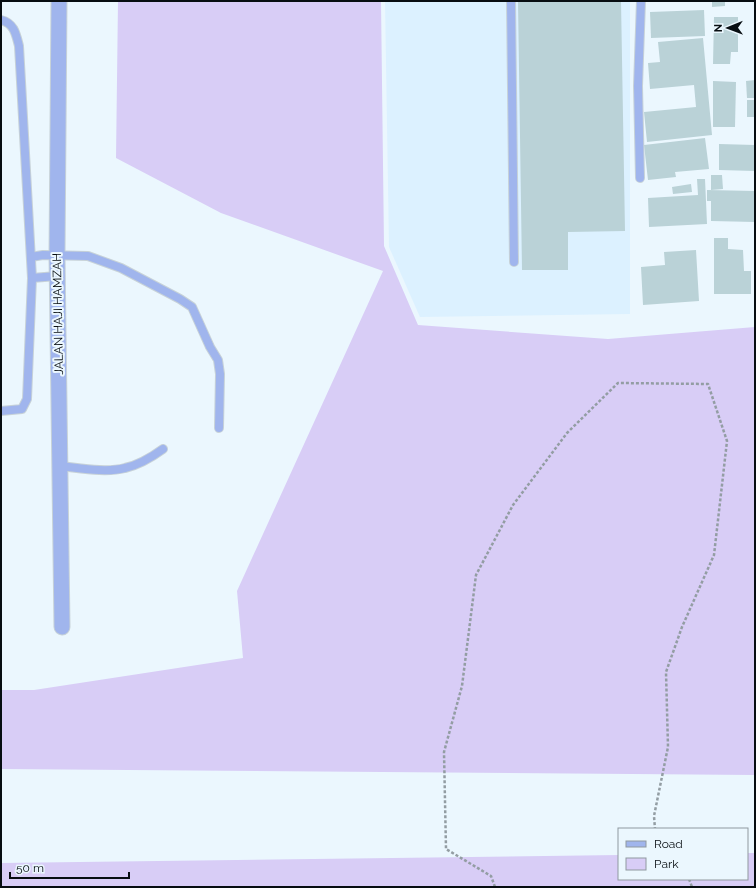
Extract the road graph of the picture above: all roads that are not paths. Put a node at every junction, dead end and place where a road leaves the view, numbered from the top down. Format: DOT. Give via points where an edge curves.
graph roads {
  1 [pos="59,1"];
  2 [pos="511,1"];
  3 [pos="641,1"];
  4 [pos="1,20"];
  5 [pos="640,178"];
  6 [pos="31,256"];
  7 [pos="57,256"];
  8 [pos="514,262"];
  9 [pos="57,276"];
  10 [pos="32,278"];
  11 [pos="1,411"];
  12 [pos="219,428"];
  13 [pos="163,449"];
  14 [pos="60,466"];
  15 [pos="62,627"];
  1 -- 7 [label="street, JALAN HAJI HAMZAH"];
  2 -- 8 [label="lane"];
  3 -- 5 [label="lane" via="638,86"];
  4 -- 6 [label="lane" via="7,21 14,28 20,46"];
  6 -- 7 [label="lane"];
  6 -- 10 [label="lane"];
  7 -- 9 [label="street, JALAN HAJI HAMZAH"];
  7 -- 12 [label="lane" via="88,256 122,268 192,307 218,360"];
  9 -- 10 [label="lane"];
  9 -- 14 [label="street, JALAN HAJI HAMZAH"];
  10 -- 11 [label="lane" via="27,399 22,409"];
  13 -- 14 [label="lane" via="149,459 124,468 105,470"];
  14 -- 15 [label="street, JALAN HAJI HAMZAH"];
}
